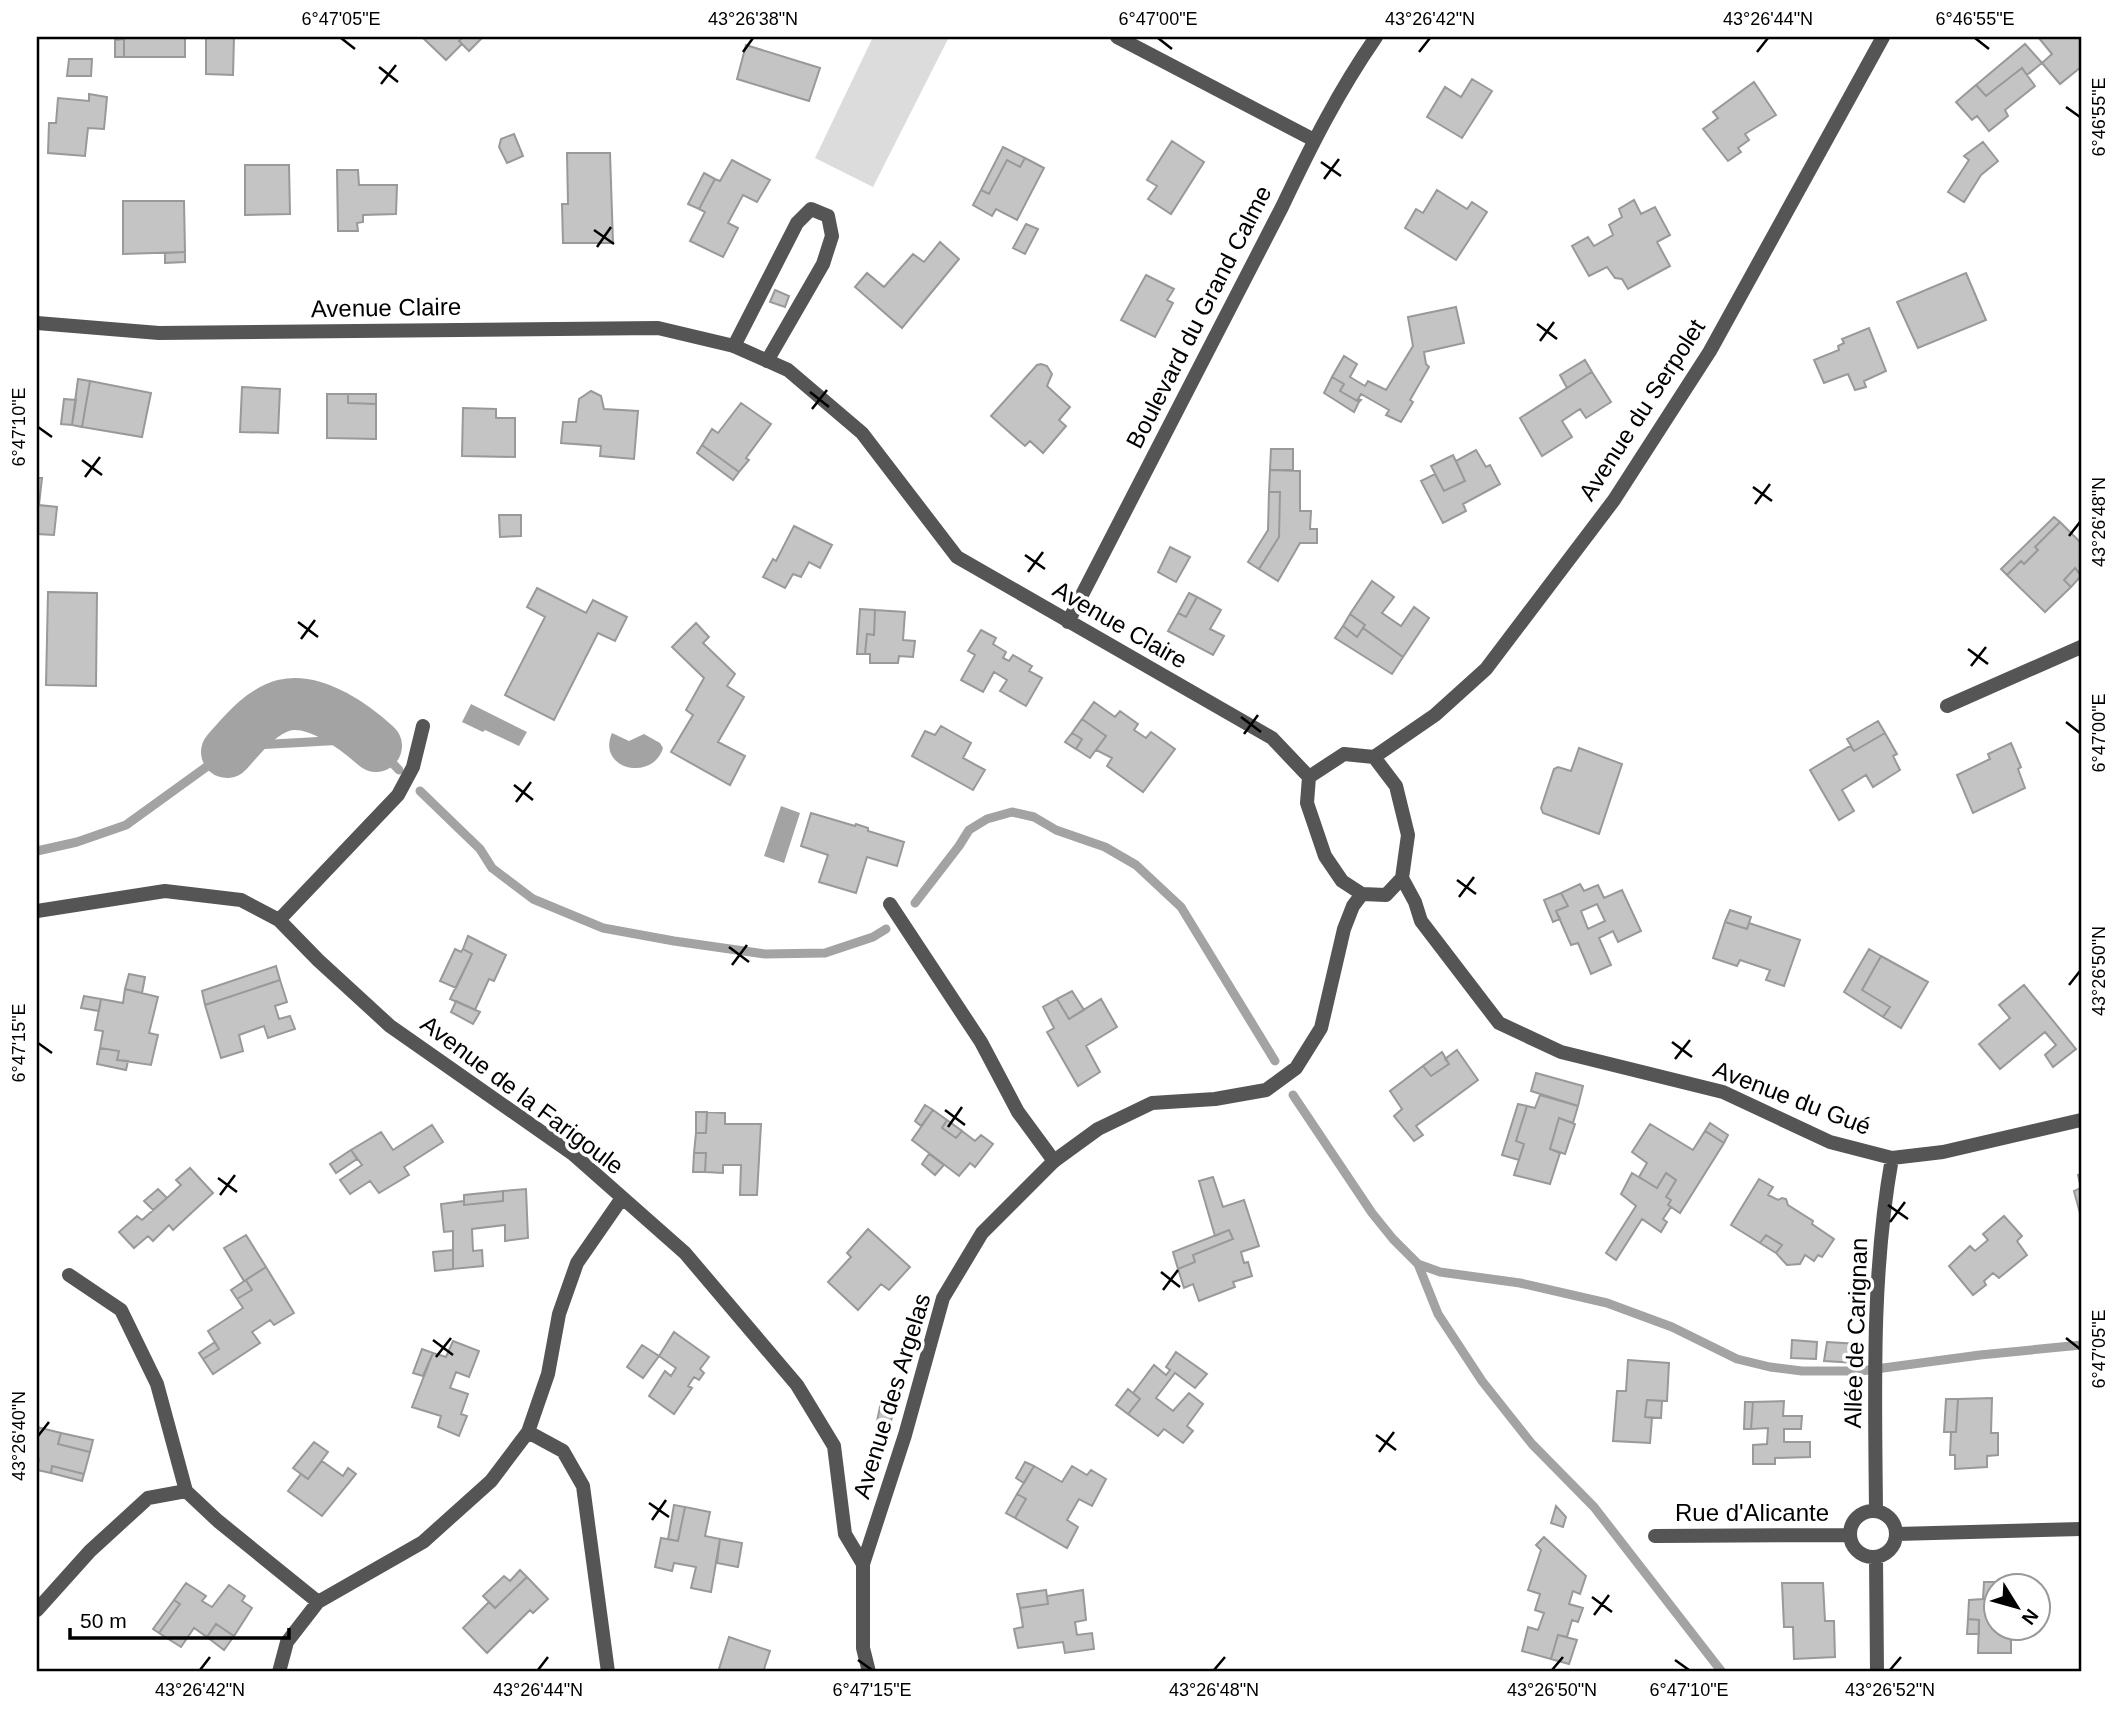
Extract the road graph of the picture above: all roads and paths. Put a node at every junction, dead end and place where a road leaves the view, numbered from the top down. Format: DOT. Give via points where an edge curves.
graph roads {
  1 [pos="1117,37"];
  2 [pos="1376,37"];
  3 [pos="1883,37"];
  4 [pos="1314,140"];
  5 [pos="37,323"];
  6 [pos="734,346"];
  7 [pos="767,361"];
  8 [pos="1068,622"];
  9 [pos="2081,648"];
  10 [pos="1947,706"];
  11 [pos="424,726"];
  12 [pos="1374,757"];
  13 [pos="1309,777"];
  14 [pos="1402,878"];
  15 [pos="1362,894"];
  16 [pos="890,904"];
  17 [pos="37,911"];
  18 [pos="279,920"];
  19 [pos="2081,1120"];
  20 [pos="1892,1158"];
  21 [pos="1054,1161"];
  22 [pos="622,1198"];
  23 [pos="69,1275"];
  24 [pos="528,1433"];
  25 [pos="186,1491"];
  26 [pos="1876,1511"];
  27 [pos="2081,1529"];
  28 [pos="1897,1534"];
  29 [pos="1850,1535"];
  30 [pos="1655,1536"];
  31 [pos="1876,1557"];
  32 [pos="863,1564"];
  33 [pos="318,1602"];
  34 [pos="37,1610"];
  35 [pos="279,1672"];
  36 [pos="608,1672"];
  37 [pos="869,1672"];
  38 [pos="1877,1672"];
  1 -- 4 [label="street"];
  2 -- 4 [label="street, Boulevard du Grand Calme"];
  3 -- 12 [label="street, Avenue du Serpolet" via="1710,351 1615,500 1486,669 1435,715"];
  4 -- 8 [label="street, Boulevard du Grand Calme"];
  5 -- 6 [label="street, Avenue Claire" via="159,333 658,328"];
  6 -- 7 [label="street, Avenue Claire"];
  6 -- 7 [label="street" via="797,223 811,209 828,216 832,236 823,264"];
  7 -- 8 [label="street, Avenue Claire" via="788,370 863,433 957,557"];
  8 -- 13 [label="street, Avenue Claire" via="1272,738"];
  9 -- 10 [label="street"];
  11 -- 18 [label="street" via="413,766 398,796"];
  12 -- 13 [label="street" via="1344,754"];
  12 -- 14 [label="street" via="1396,786 1408,835"];
  13 -- 15 [label="street" via="1307,803 1325,856 1342,881"];
  14 -- 15 [label="street" via="1385,895"];
  14 -- 20 [label="street, Avenue du Gué" via="1421,921 1499,1023 1562,1052 1723,1092 1830,1142"];
  15 -- 21 [label="street, Avenue des Argelas" via="1344,929 1321,1028 1296,1068 1266,1090 1152,1103 1098,1129"];
  16 -- 21 [label="street" via="981,1042 1018,1112"];
  17 -- 18 [label="street, Avenue de la Farigoule" via="165,891 241,900"];
  18 -- 22 [label="street, Avenue de la Farigoule" via="390,1026 573,1154"];
  19 -- 20 [label="street, Avenue du Gué" via="1942,1152"];
  20 -- 26 [label="street, Allée de Carignan" via="1876,1290"];
  21 -- 32 [label="street, Avenue des Argelas" via="982,1233 943,1298"];
  22 -- 24 [label="street" via="577,1263"];
  22 -- 32 [label="street, Avenue de la Farigoule" via="685,1253 797,1385 834,1446 845,1534"];
  23 -- 25 [label="street" via="121,1310 157,1384"];
  24 -- 33 [label="street" via="491,1481 423,1542"];
  24 -- 36 [label="street" via="563,1451 583,1486"];
  25 -- 33 [label="street"];
  25 -- 34 [label="street" via="148,1498 90,1551"];
  26 -- 28 [label="street" via="1893,1521"];
  26 -- 29 [label="street" via="1867,1511 1855,1520"];
  27 -- 28 [label="street"];
  28 -- 31 [label="street" via="1893,1547"];
  29 -- 30 [label="street, Rue d'Alicante"];
  29 -- 31 [label="street" via="1855,1549"];
  31 -- 38 [label="street"];
  32 -- 37 [label="street, Avenue des Argelas" via="863,1648"];
  33 -- 35 [label="street" via="287,1642"];
}
